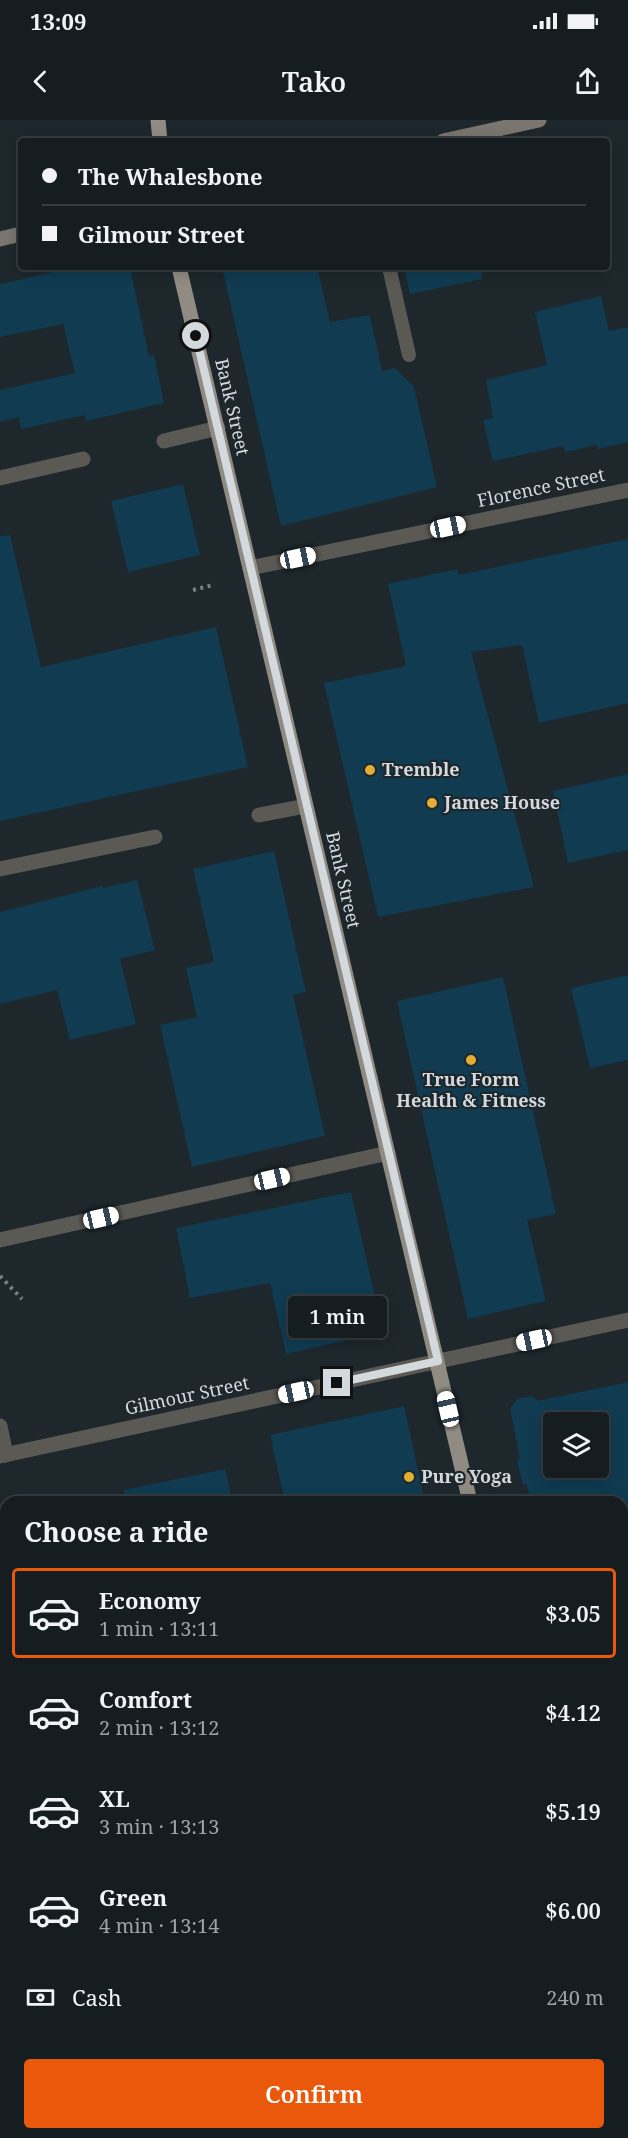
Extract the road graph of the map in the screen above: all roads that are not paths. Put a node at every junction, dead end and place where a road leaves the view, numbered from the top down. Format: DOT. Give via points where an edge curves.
graph roads {
  1 [pos="158,120"];
  2 [pos="539,120"];
  3 [pos="160,138"];
  4 [pos="457,138"];
  5 [pos="18,235"];
  6 [pos="0,239"];
  7 [pos="180,270"];
  8 [pos="390,270"];
  9 [pos="409,354"];
  10 [pos="218,428"];
  11 [pos="164,441"];
  12 [pos="83,459"];
  13 [pos="0,478"];
  14 [pos="628,490"];
  15 [pos="250,568"];
  16 [pos="306,806"];
  17 [pos="259,815"];
  18 [pos="155,837"];
  19 [pos="0,870"];
  20 [pos="388,1153"];
  21 [pos="0,1240"];
  22 [pos="628,1320"];
  23 [pos="438,1361"];
  24 [pos="0,1426"];
  25 [pos="3,1456"];
  26 [pos="469,1496"];
  1 -- 3 [label="main road"];
  2 -- 4 [label="main road"];
  5 -- 6 [label="main road"];
  7 -- 10 [label="main road, Bank Street"];
  8 -- 9 [label="lane"];
  10 -- 11 [label="street"];
  10 -- 15 [label="main road, Bank Street"];
  12 -- 13 [label="street"];
  14 -- 15 [label="street, Florence Street"];
  15 -- 16 [label="main road, Bank Street"];
  16 -- 17 [label="street"];
  16 -- 20 [label="main road, Bank Street"];
  18 -- 19 [label="street"];
  20 -- 21 [label="street"];
  20 -- 23 [label="main road, Bank Street"];
  22 -- 23 [label="street, Gilmour Street"];
  23 -- 25 [label="street, Gilmour Street"];
  23 -- 26 [label="main road, Bank Street"];
  24 -- 25 [label="street"];
}
